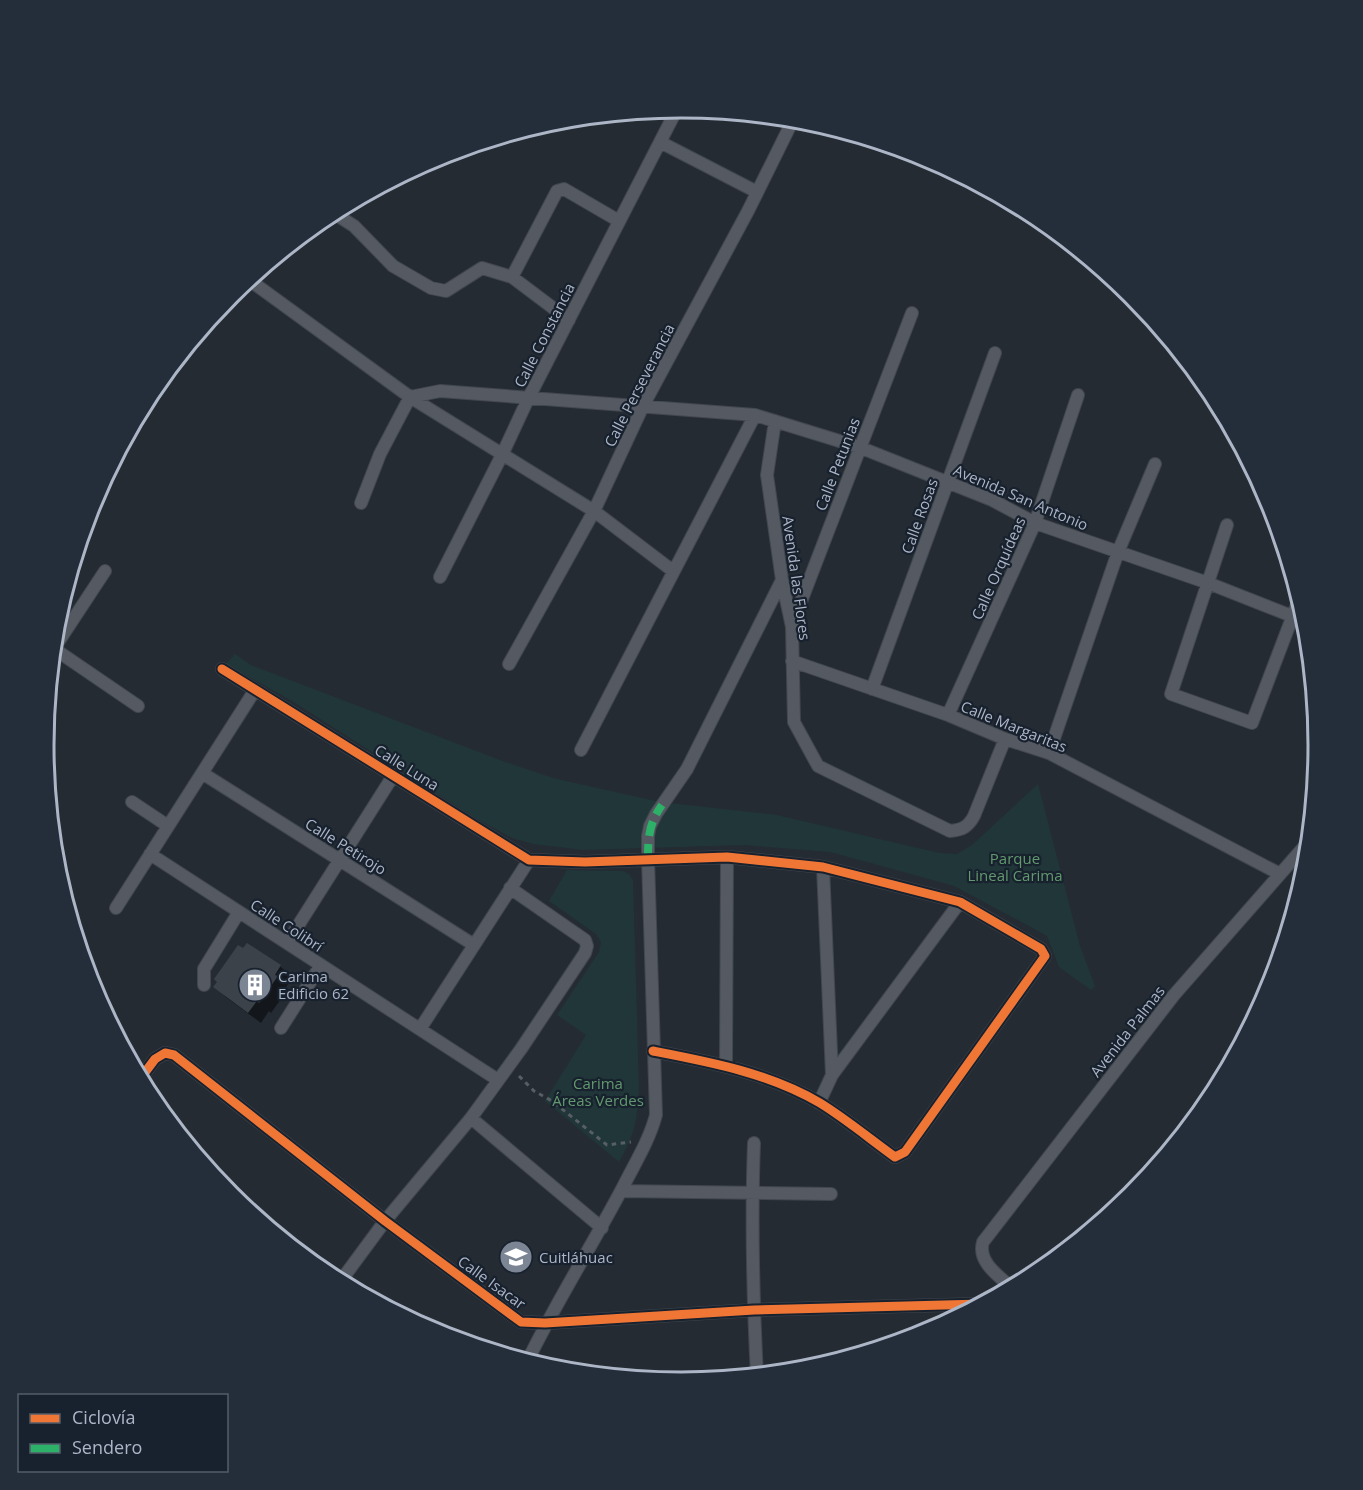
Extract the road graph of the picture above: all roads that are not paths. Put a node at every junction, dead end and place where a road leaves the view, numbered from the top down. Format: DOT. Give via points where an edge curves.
graph roads {
  1 [pos="672,118"];
  2 [pos="789,127"];
  3 [pos="660,141"];
  4 [pos="757,192"];
  5 [pos="341,218"];
  6 [pos="619,221"];
  7 [pos="512,277"];
  8 [pos="256,285"];
  9 [pos="912,313"];
  10 [pos="569,320"];
  11 [pos="995,354"];
  12 [pos="1078,395"];
  13 [pos="410,397"];
  14 [pos="528,399"];
  15 [pos="643,406"];
  16 [pos="755,415"];
  17 [pos="775,421"];
  18 [pos="859,447"];
  19 [pos="502,455"];
  20 [pos="1155,464"];
  21 [pos="947,482"];
  22 [pos="361,503"];
  23 [pos="594,511"];
  24 [pos="1035,523"];
  25 [pos="1227,525"];
  26 [pos="1118,552"];
  27 [pos="105,571"];
  28 [pos="673,571"];
  29 [pos="440,577"];
  30 [pos="782,580"];
  31 [pos="1208,583"];
  32 [pos="1295,612"];
  33 [pos="1293,617"];
  34 [pos="1296,618"];
  35 [pos="792,627"];
  36 [pos="64,632"];
  37 [pos="61,654"];
  38 [pos="792,661"];
  39 [pos="509,664"];
  40 [pos="222,669"];
  41 [pos="255,690"];
  42 [pos="872,690"];
  43 [pos="138,706"];
  44 [pos="948,715"];
  45 [pos="1005,739"];
  46 [pos="581,750"];
  47 [pos="1049,753"];
  48 [pos="202,773"];
  49 [pos="393,776"];
  50 [pos="132,802"];
  51 [pos="168,826"];
  52 [pos="1300,852"];
  53 [pos="150,854"];
  54 [pos="727,857"];
  55 [pos="648,859"];
  56 [pos="340,860"];
  57 [pos="529,860"];
  58 [pos="822,867"];
  59 [pos="1280,874"];
  60 [pos="510,888"];
  61 [pos="960,902"];
  62 [pos="116,908"];
  63 [pos="239,912"];
  64 [pos="287,943"];
  65 [pos="474,945"];
  66 [pos="321,965"];
  67 [pos="204,985"];
  68 [pos="281,1028"];
  69 [pos="420,1029"];
  70 [pos="653,1051"];
  71 [pos="726,1066"];
  72 [pos="146,1071"];
  73 [pos="832,1075"];
  74 [pos="498,1080"];
  75 [pos="819,1103"];
  76 [pos="471,1118"];
  77 [pos="754,1143"];
  78 [pos="621,1191"];
  79 [pos="752,1193"];
  80 [pos="831,1194"];
  81 [pos="385,1221"];
  82 [pos="602,1228"];
  83 [pos="346,1275"];
  84 [pos="1006,1282"];
  85 [pos="965,1304"];
  86 [pos="754,1310"];
  87 [pos="545,1323"];
  88 [pos="531,1354"];
  89 [pos="757,1368"];
  1 -- 3 [label="street, Calle Constancia"];
  2 -- 4 [label="street, Calle Perseverancia"];
  3 -- 4 [label="street"];
  3 -- 6 [label="street, Calle Constancia"];
  4 -- 15 [label="street, Calle Perseverancia"];
  5 -- 7 [label="street" via="393,266 431,288 446,291 482,268"];
  6 -- 7 [label="street" via="564,189 557,191"];
  6 -- 10 [label="street, Calle Constancia"];
  7 -- 10 [label="street"];
  8 -- 13 [label="street"];
  9 -- 18 [label="street, Calle Petunias"];
  10 -- 14 [label="street, Calle Constancia"];
  11 -- 21 [label="street, Calle Rosas"];
  12 -- 24 [label="street, Calle Orquídeas"];
  13 -- 14 [label="street, Avenida San Antonio" via="440,391"];
  13 -- 19 [label="street"];
  13 -- 22 [label="street" via="380,454"];
  14 -- 15 [label="street, Avenida San Antonio"];
  14 -- 19 [label="street, Calle Constancia"];
  15 -- 16 [label="street, Avenida San Antonio"];
  15 -- 23 [label="street, Calle Perseverancia"];
  16 -- 17 [label="street, Avenida San Antonio"];
  16 -- 28 [label="street"];
  17 -- 18 [label="street, Avenida San Antonio"];
  17 -- 30 [label="street, Avenida las Flores" via="767,475"];
  18 -- 21 [label="street, Avenida San Antonio"];
  18 -- 35 [label="street, Calle Petunias"];
  19 -- 23 [label="street"];
  19 -- 29 [label="street, Calle Constancia"];
  20 -- 26 [label="street"];
  21 -- 24 [label="street, Avenida San Antonio"];
  21 -- 42 [label="street, Calle Rosas"];
  23 -- 28 [label="street"];
  23 -- 39 [label="street, Calle Perseverancia"];
  24 -- 26 [label="street, Avenida San Antonio"];
  24 -- 44 [label="street, Calle Orquídeas"];
  25 -- 31 [label="street"];
  26 -- 31 [label="street, Avenida San Antonio"];
  26 -- 47 [label="street"];
  27 -- 36 [label="street"];
  28 -- 46 [label="street"];
  30 -- 35 [label="street, Avenida las Flores"];
  30 -- 55 [label="street" via="687,769 650,826"];
  31 -- 33 [label="street, Avenida San Antonio"];
  31 -- 33 [label="street" via="1171,694 1252,723"];
  32 -- 33 [label="street"];
  33 -- 34 [label="street, Avenida San Antonio"];
  35 -- 38 [label="street, Avenida las Flores"];
  37 -- 43 [label="street"];
  38 -- 42 [label="street, Calle Margaritas"];
  38 -- 45 [label="street, Avenida las Flores" via="794,722 818,766 950,831 968,826 974,816"];
  40 -- 41 [label="street, Calle Luna"];
  41 -- 48 [label="street"];
  41 -- 49 [label="street, Calle Luna"];
  42 -- 44 [label="street, Calle Margaritas"];
  44 -- 45 [label="street, Calle Margaritas"];
  45 -- 47 [label="street, Calle Margaritas"];
  47 -- 59 [label="street, Calle Margaritas"];
  48 -- 51 [label="street"];
  48 -- 56 [label="street, Calle Petirojo"];
  49 -- 56 [label="street"];
  49 -- 57 [label="street, Calle Luna"];
  50 -- 51 [label="street"];
  51 -- 53 [label="street"];
  52 -- 59 [label="street, Avenida Palmas"];
  53 -- 62 [label="street"];
  53 -- 63 [label="street, Calle Colibrí"];
  54 -- 55 [label="street, Calle Luna"];
  54 -- 58 [label="street, Calle Luna"];
  54 -- 71 [label="street"];
  55 -- 57 [label="street, Calle Luna"];
  55 -- 70 [label="street"];
  56 -- 64 [label="street"];
  56 -- 65 [label="street, Calle Petirojo"];
  57 -- 60 [label="street"];
  58 -- 61 [label="street, Calle Luna"];
  58 -- 73 [label="street"];
  59 -- 84 [label="street, Avenida Palmas" via="1174,995 983,1242 983,1259"];
  60 -- 65 [label="street"];
  60 -- 74 [label="street" via="585,940 587,946"];
  61 -- 73 [label="street"];
  61 -- 75 [label="street, Calle Luna" via="1041,949 1045,956 905,1152 895,1157"];
  63 -- 64 [label="street, Calle Colibrí"];
  63 -- 67 [label="street" via="204,969"];
  64 -- 66 [label="street, Calle Colibrí"];
  65 -- 69 [label="street"];
  66 -- 68 [label="street"];
  66 -- 69 [label="street, Calle Colibrí"];
  69 -- 74 [label="street, Calle Colibrí"];
  70 -- 71 [label="street"];
  70 -- 78 [label="street" via="656,1115"];
  71 -- 75 [label="street"];
  72 -- 81 [label="street, Calle Isacar" via="165,1053 174,1055"];
  73 -- 75 [label="street"];
  74 -- 76 [label="street"];
  76 -- 81 [label="street"];
  76 -- 82 [label="street"];
  77 -- 79 [label="street"];
  78 -- 79 [label="street"];
  78 -- 82 [label="street"];
  79 -- 80 [label="street"];
  79 -- 86 [label="street"];
  81 -- 83 [label="street"];
  81 -- 87 [label="street, Calle Isacar" via="521,1322"];
  82 -- 87 [label="street"];
  85 -- 86 [label="street, Calle Isacar"];
  86 -- 87 [label="street, Calle Isacar"];
  86 -- 89 [label="street"];
  87 -- 88 [label="street"];
}
